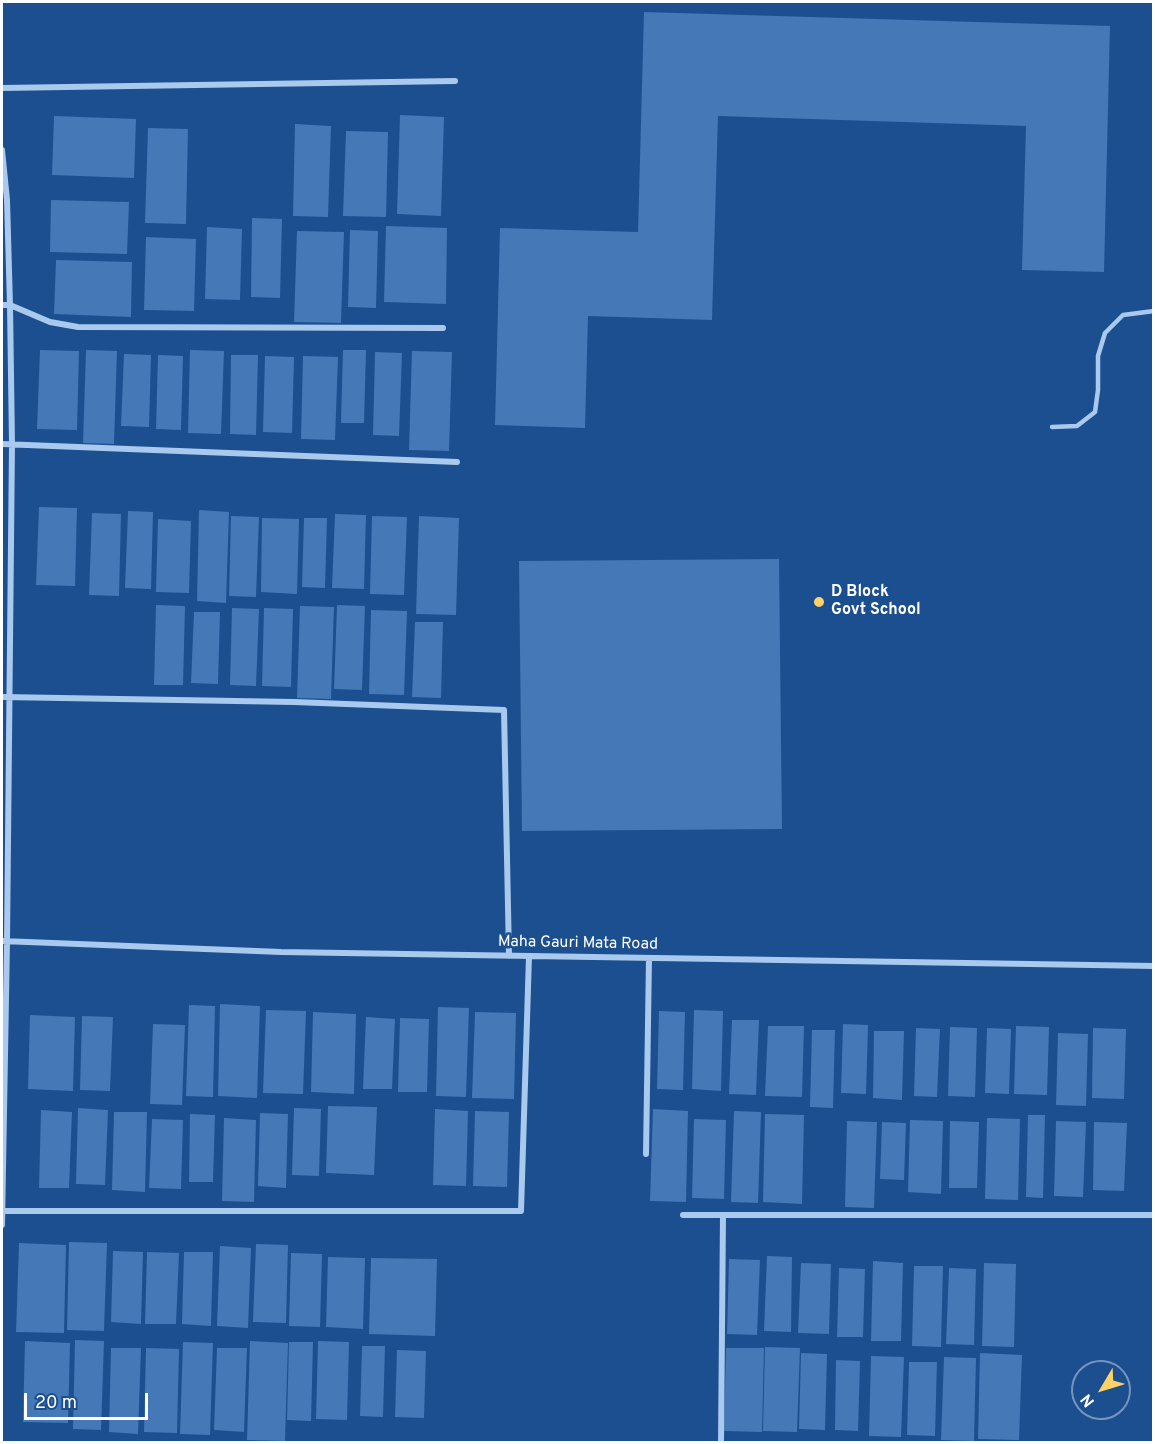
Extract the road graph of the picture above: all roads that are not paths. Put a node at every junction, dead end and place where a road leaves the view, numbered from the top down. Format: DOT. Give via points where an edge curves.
graph roads {
  1 [pos="455,81"];
  2 [pos="2,88"];
  3 [pos="2,150"];
  4 [pos="2,160"];
  5 [pos="2,305"];
  6 [pos="10,305"];
  7 [pos="1154,311"];
  8 [pos="443,328"];
  9 [pos="1052,427"];
  10 [pos="2,444"];
  11 [pos="12,444"];
  12 [pos="457,462"];
  13 [pos="9,696"];
  14 [pos="2,697"];
  15 [pos="4,941"];
  16 [pos="509,956"];
  17 [pos="529,956"];
  18 [pos="649,958"];
  19 [pos="1154,966"];
  20 [pos="646,1154"];
  21 [pos="2,1211"];
  22 [pos="683,1215"];
  23 [pos="723,1215"];
  24 [pos="1154,1215"];
  25 [pos="2,1225"];
  26 [pos="721,1443"];
  1 -- 2 [label="street"];
  3 -- 4 [label="street"];
  4 -- 6 [label="street"];
  5 -- 6 [label="street"];
  6 -- 8 [label="street" via="50,322 78,327"];
  6 -- 11 [label="street"];
  7 -- 9 [label="lane" via="1123,315 1106,333 1098,356 1095,412 1077,426"];
  10 -- 11 [label="street"];
  11 -- 12 [label="street"];
  11 -- 13 [label="street"];
  13 -- 14 [label="street"];
  13 -- 15 [label="street"];
  13 -- 16 [label="street" via="504,710"];
  15 -- 16 [label="street, Maha Gauri Mata Road"];
  15 -- 21 [label="street"];
  16 -- 17 [label="street, Maha Gauri Mata Road"];
  17 -- 18 [label="street, Maha Gauri Mata Road"];
  17 -- 21 [label="street" via="521,1211"];
  18 -- 19 [label="street, Maha Gauri Mata Road"];
  18 -- 20 [label="street"];
  21 -- 25 [label="street"];
  22 -- 23 [label="street"];
  23 -- 24 [label="street"];
  23 -- 26 [label="street"];
}
